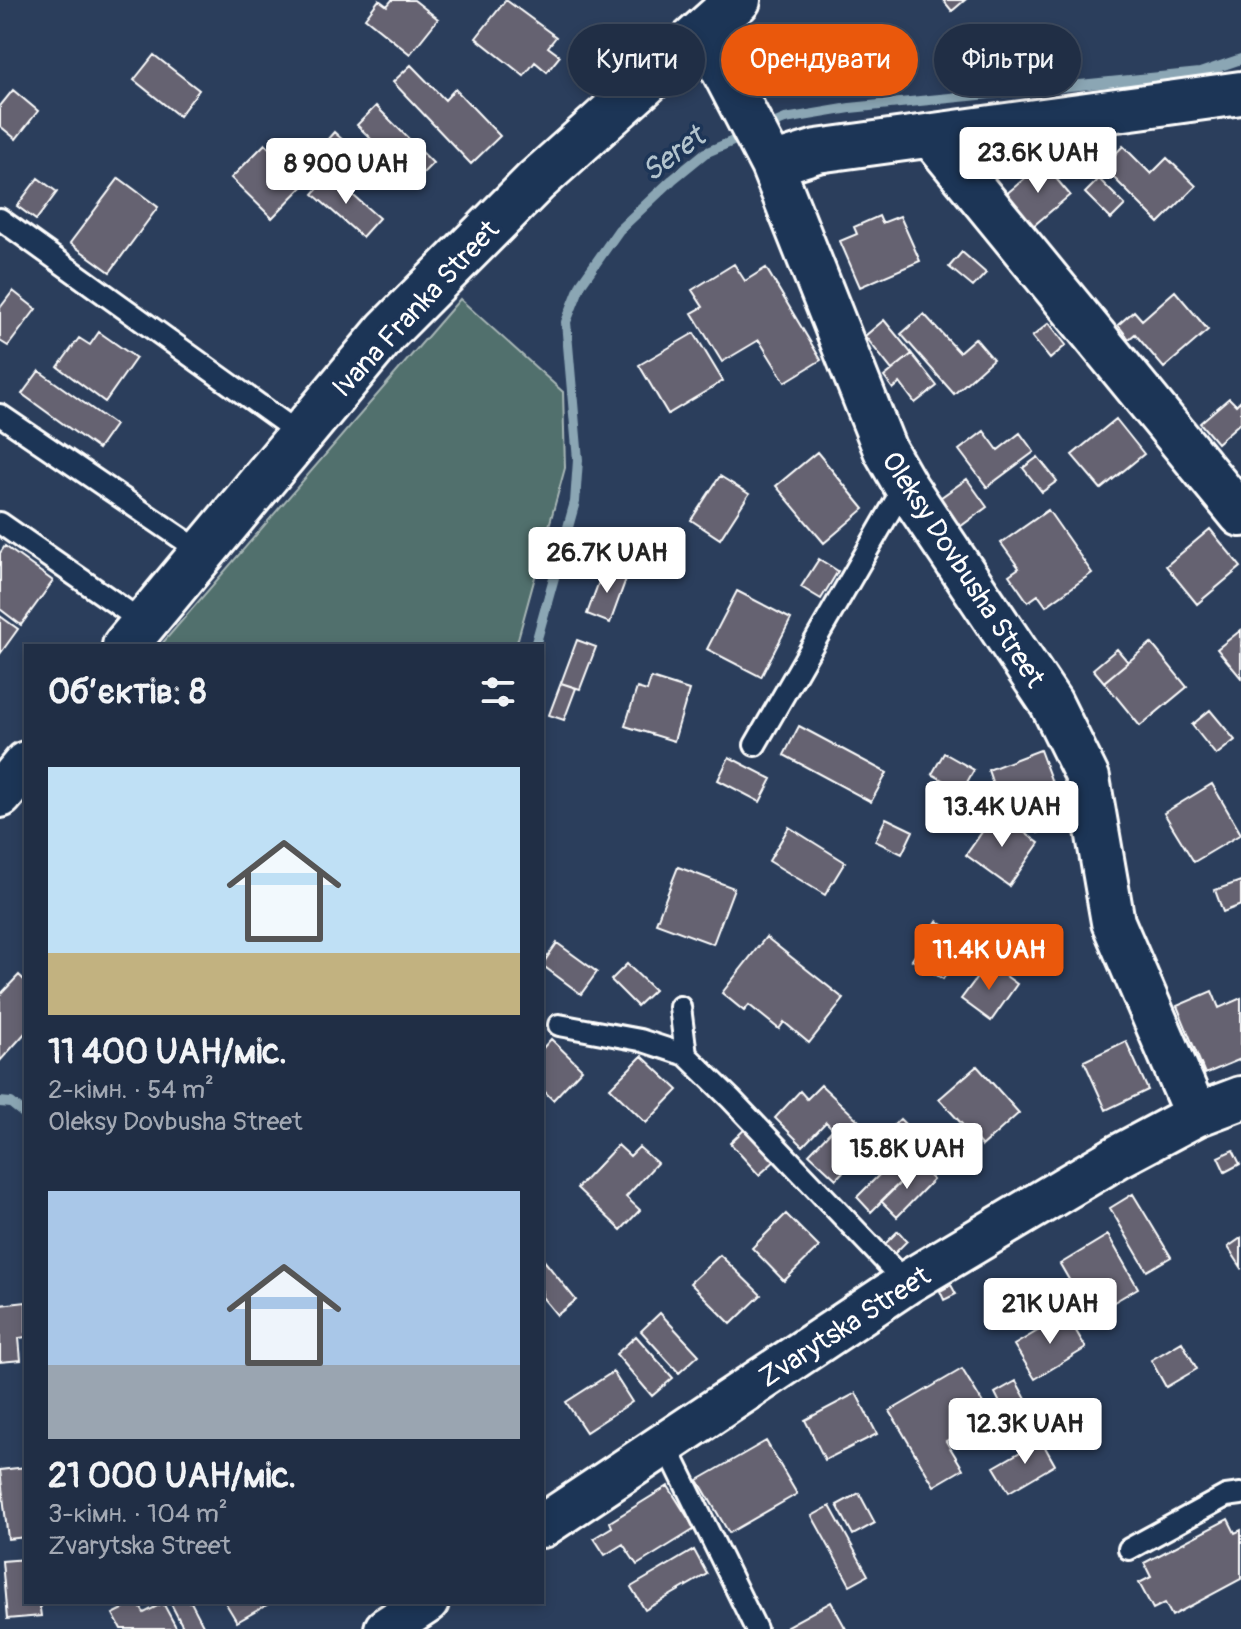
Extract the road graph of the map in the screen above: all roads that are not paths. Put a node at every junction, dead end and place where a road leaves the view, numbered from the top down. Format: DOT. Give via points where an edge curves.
graph roads {
  1 [pos="738,0"];
  2 [pos="705,30"];
  3 [pos="705,36"];
  4 [pos="1241,93"];
  5 [pos="631,96"];
  6 [pos="931,136"];
  7 [pos="762,147"];
  8 [pos="0,219"];
  9 [pos="0,415"];
  10 [pos="301,435"];
  11 [pos="905,485"];
  12 [pos="1241,515"];
  13 [pos="0,523"];
  14 [pos="203,553"];
  15 [pos="134,634"];
  16 [pos="755,745"];
  17 [pos="680,1007"];
  18 [pos="559,1025"];
  19 [pos="686,1055"];
  20 [pos="1241,1098"];
  21 [pos="1196,1115"];
  22 [pos="906,1283"];
  23 [pos="666,1445"];
  24 [pos="1241,1494"];
  25 [pos="544,1525"];
  26 [pos="1129,1549"];
  27 [pos="424,1604"];
  28 [pos="386,1629"];
  29 [pos="756,1629"];
  1 -- 2 [label="main road, Ivana Franka Street"];
  3 -- 7 [label="street, Oleksy Dovbusha Street"];
  4 -- 6 [label="street"];
  5 -- 10 [label="main road, Ivana Franka Street" via="478,237 387,331"];
  6 -- 7 [label="street" via="817,151"];
  6 -- 12 [label="street"];
  7 -- 11 [label="street, Oleksy Dovbusha Street" via="885,450"];
  8 -- 10 [label="lane"];
  9 -- 14 [label="lane"];
  10 -- 14 [label="main road, Ivana Franka Street"];
  11 -- 16 [label="lane"];
  11 -- 21 [label="street, Oleksy Dovbusha Street" via="1051,703 1088,778 1113,922"];
  13 -- 15 [label="lane"];
  14 -- 15 [label="main road, Ivana Franka Street"];
  17 -- 19 [label="lane"];
  18 -- 19 [label="lane" via="640,1040"];
  19 -- 22 [label="lane"];
  20 -- 21 [label="street, Zvarytska Street"];
  21 -- 22 [label="street, Zvarytska Street"];
  22 -- 23 [label="street, Zvarytska Street"];
  23 -- 25 [label="street, Zvarytska Street"];
  23 -- 29 [label="lane"];
  24 -- 26 [label="lane" via="1226,1496"];
  27 -- 28 [label="street"];
}
